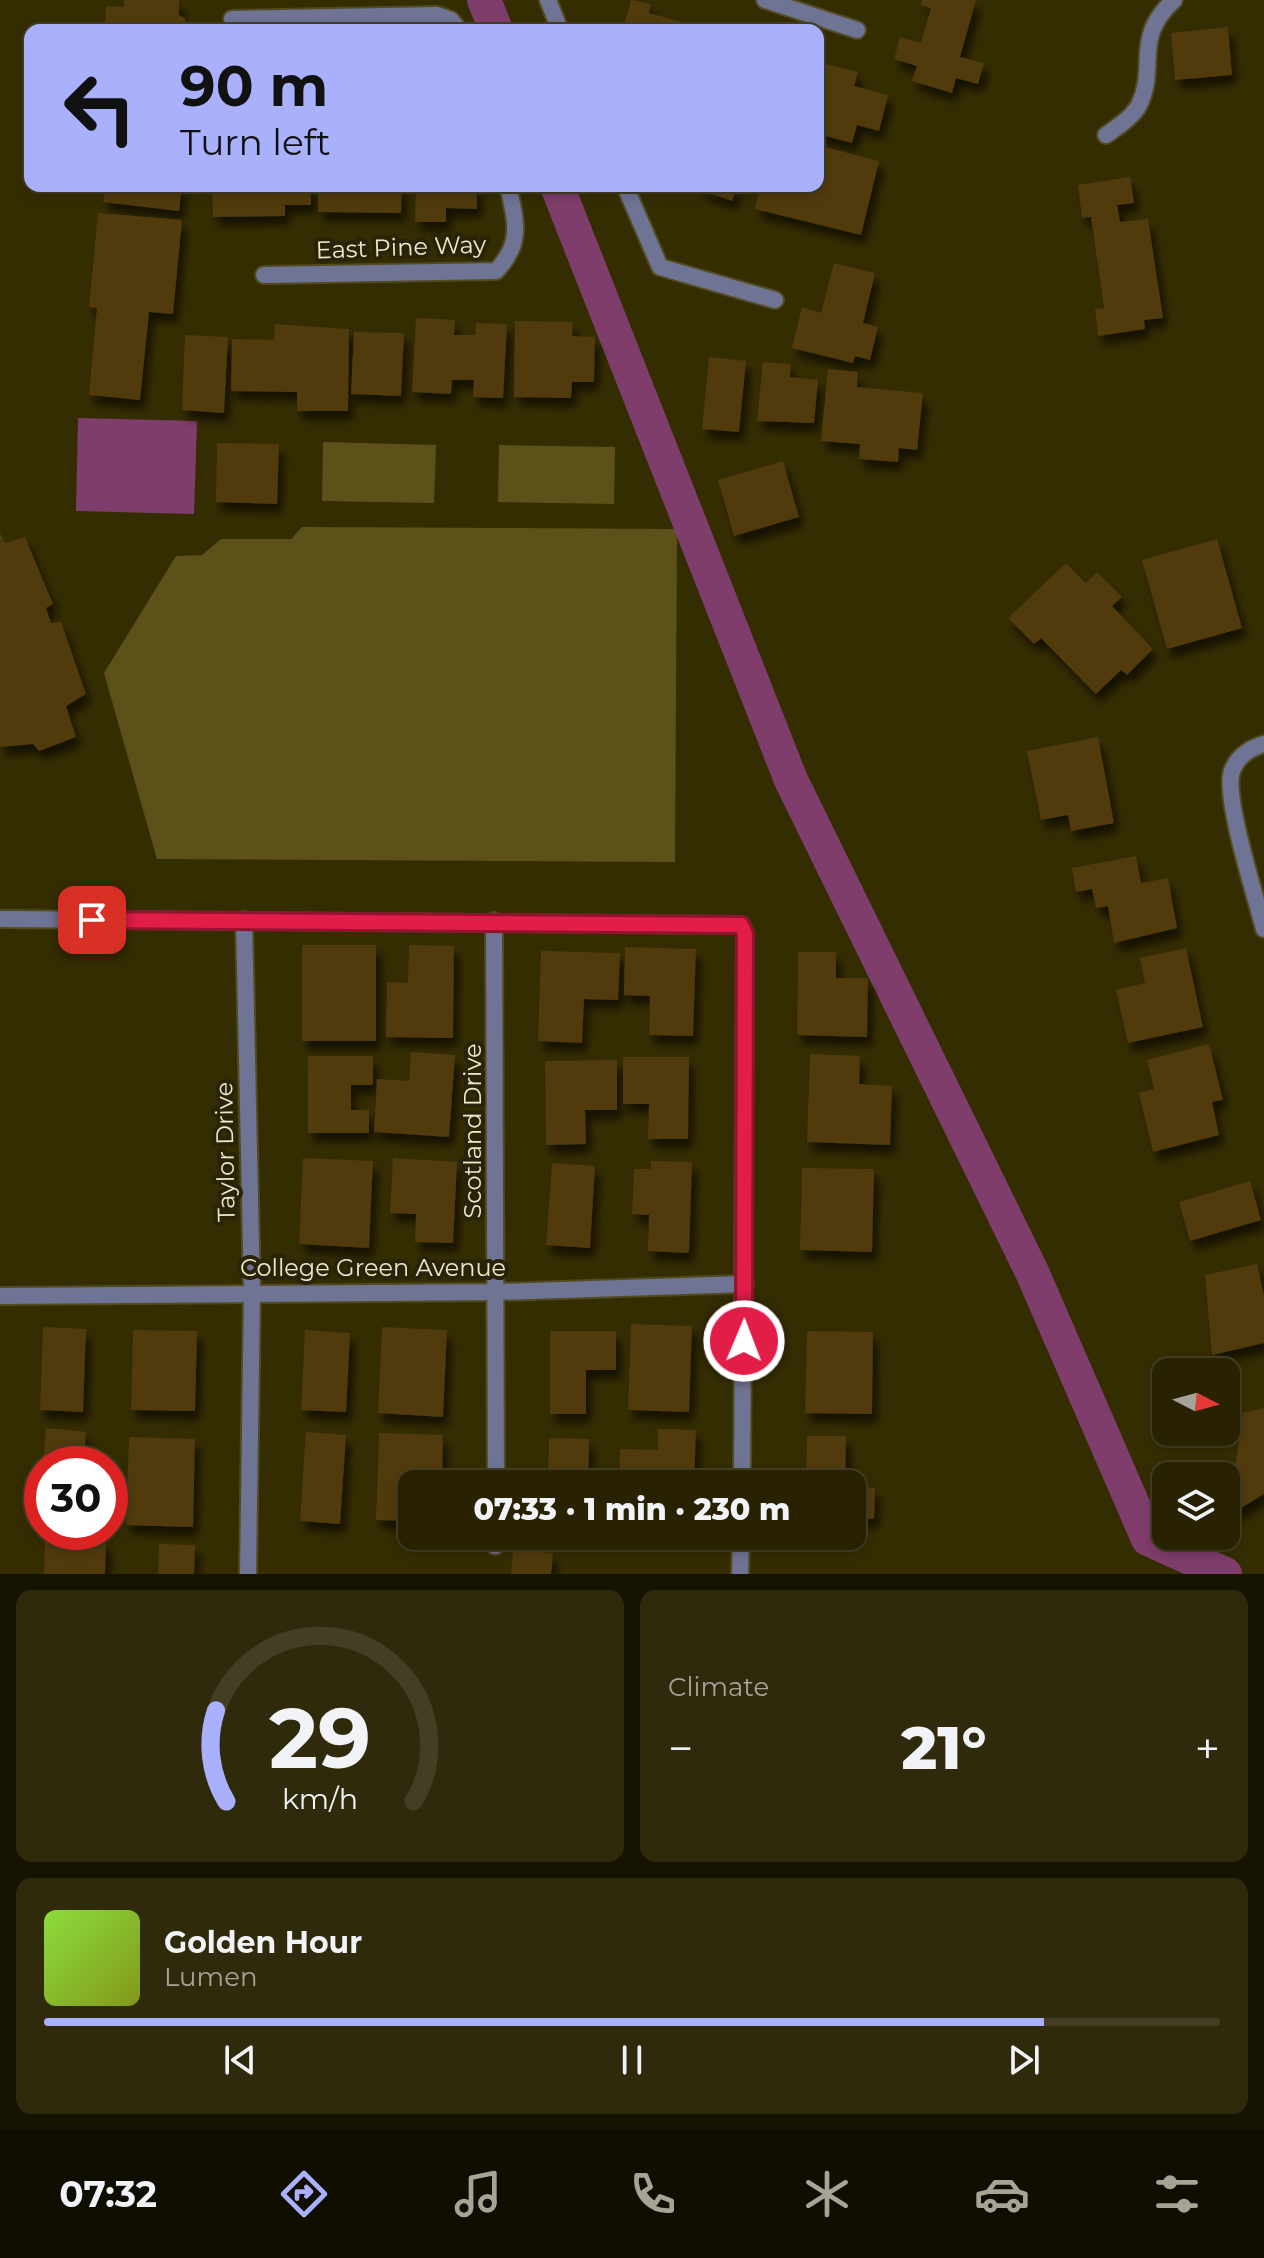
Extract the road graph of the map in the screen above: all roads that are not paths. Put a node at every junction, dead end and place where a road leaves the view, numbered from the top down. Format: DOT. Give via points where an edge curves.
graph roads {
  1 [pos="548,0"];
  2 [pos="765,0"];
  3 [pos="1174,0"];
  4 [pos="232,19"];
  5 [pos="454,24"];
  6 [pos="558,24"];
  7 [pos="857,30"];
  8 [pos="1106,135"];
  9 [pos="509,192"];
  10 [pos="628,192"];
  11 [pos="264,275"];
  12 [pos="775,300"];
  13 [pos="1264,744"];
  14 [pos="0,919"];
  15 [pos="244,920"];
  16 [pos="494,921"];
  17 [pos="1264,929"];
  18 [pos="745,1284"];
  19 [pos="252,1291"];
  20 [pos="497,1292"];
  21 [pos="0,1296"];
  22 [pos="496,1470"];
  23 [pos="742,1470"];
  24 [pos="741,1550"];
  25 [pos="248,1574"];
  26 [pos="740,1574"];
  1 -- 6 [label="street"];
  2 -- 7 [label="street"];
  3 -- 8 [label="street" via="1149,35 1139,106"];
  4 -- 5 [label="street" via="437,15"];
  9 -- 11 [label="street, East Pine Way" via="516,223 512,254 496,271"];
  10 -- 12 [label="street" via="660,267"];
  13 -- 17 [label="street" via="1237,761 1229,786"];
  14 -- 15 [label="street"];
  15 -- 16 [label="street"];
  15 -- 19 [label="street, Taylor Drive"];
  16 -- 18 [label="street" via="741,925"];
  16 -- 20 [label="street, Scotland Drive"];
  18 -- 20 [label="street, College Green Avenue"];
  18 -- 23 [label="street"];
  19 -- 20 [label="street, College Green Avenue"];
  19 -- 21 [label="street, College Green Avenue"];
  19 -- 25 [label="street, Taylor Drive"];
  20 -- 22 [label="street, Scotland Drive"];
  24 -- 26 [label="street"];
}
